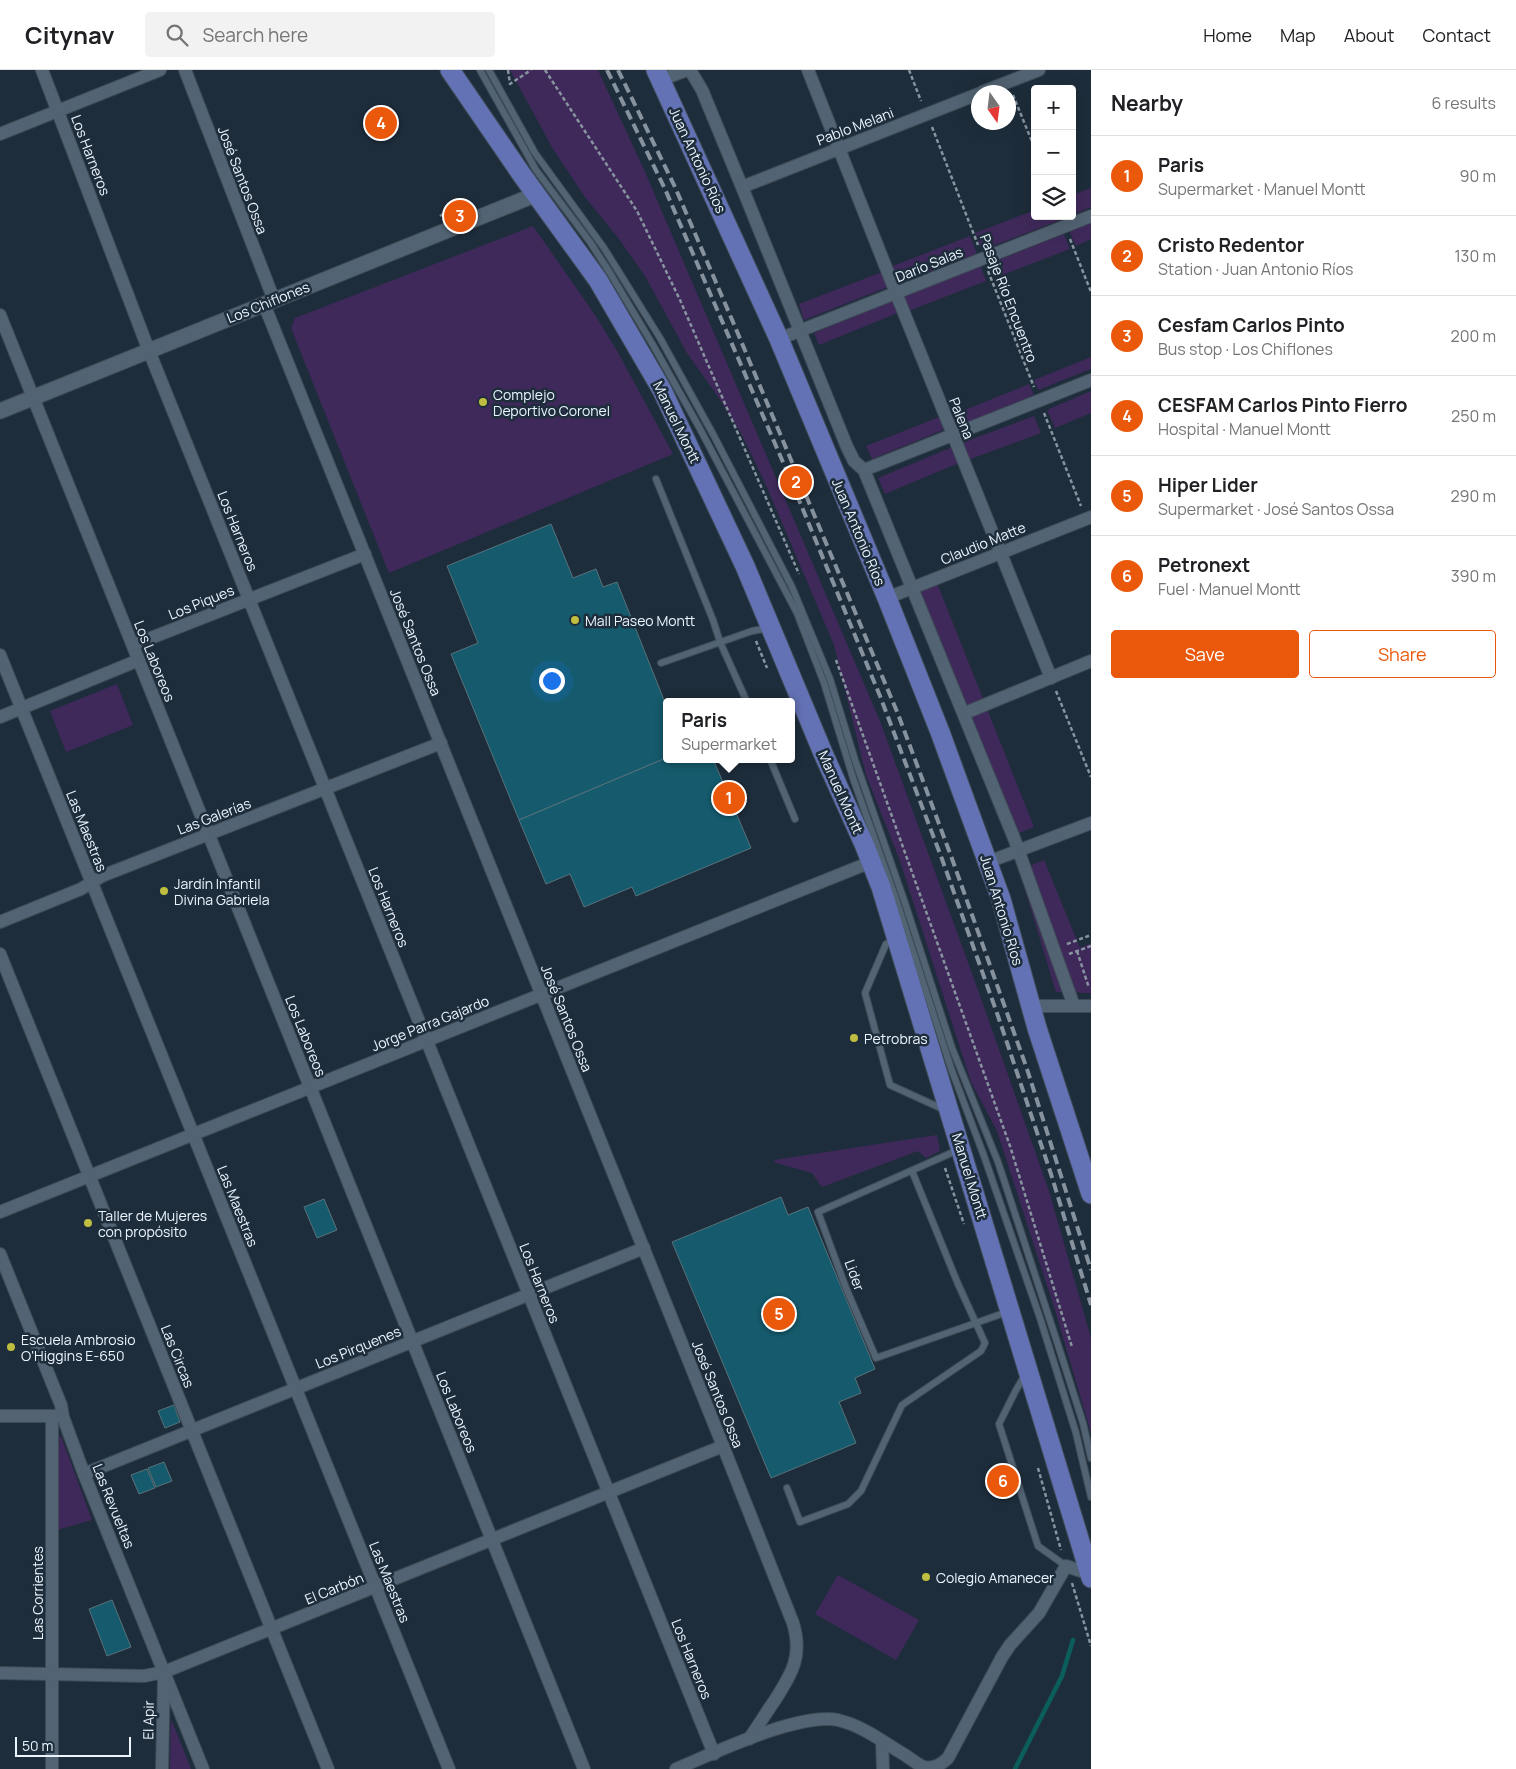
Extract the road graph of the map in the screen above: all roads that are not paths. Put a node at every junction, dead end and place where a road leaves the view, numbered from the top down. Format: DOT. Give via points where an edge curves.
graph roads {
  1 [pos="42,70"];
  2 [pos="160,70"];
  3 [pos="184,70"];
  4 [pos="450,70"];
  5 [pos="480,70"];
  6 [pos="490,70"];
  7 [pos="689,70"];
  8 [pos="808,70"];
  9 [pos="1039,70"];
  10 [pos="659,75"];
  11 [pos="1000,85"];
  12 [pos="971,96"];
  13 [pos="58,111"];
  14 [pos="0,134"];
  15 [pos="839,148"];
  16 [pos="742,187"];
  17 [pos="537,194"];
  18 [pos="1091,216"];
  19 [pos="896,293"];
  20 [pos="269,302"];
  21 [pos="0,315"];
  22 [pos="799,330"];
  23 [pos="779,339"];
  24 [pos="149,350"];
  25 [pos="1091,380"];
  26 [pos="33,398"];
  27 [pos="0,411"];
  28 [pos="953,436"];
  29 [pos="864,470"];
  30 [pos="656,479"];
  31 [pos="1088,518"];
  32 [pos="1000,553"];
  33 [pos="365,554"];
  34 [pos="913,587"];
  35 [pos="887,598"];
  36 [pos="249,599"];
  37 [pos="771,628"];
  38 [pos="720,642"];
  39 [pos="133,645"];
  40 [pos="0,655"];
  41 [pos="139,660"];
  42 [pos="1091,661"];
  43 [pos="661,663"];
  44 [pos="1051,678"];
  45 [pos="745,698"];
  46 [pos="21,708"];
  47 [pos="964,713"];
  48 [pos="0,717"];
  49 [pos="440,743"];
  50 [pos="772,763"];
  51 [pos="325,788"];
  52 [pos="794,819"];
  53 [pos="1091,822"];
  54 [pos="209,834"];
  55 [pos="1019,851"];
  56 [pos="872,862"];
  57 [pos="988,862"];
  58 [pos="92,882"];
  59 [pos="0,922"];
  60 [pos="896,938"];
  61 [pos="0,954"];
  62 [pos="541,995"];
  63 [pos="1030,1006"];
  64 [pos="1074,1006"];
  65 [pos="1091,1006"];
  66 [pos="427,1041"];
  67 [pos="311,1088"];
  68 [pos="950,1112"];
  69 [pos="193,1134"];
  70 [pos="961,1148"];
  71 [pos="912,1171"];
  72 [pos="90,1176"];
  73 [pos="1091,1194"];
  74 [pos="0,1212"];
  75 [pos="644,1248"];
  76 [pos="0,1254"];
  77 [pos="529,1294"];
  78 [pos="1011,1311"];
  79 [pos="976,1324"];
  80 [pos="413,1341"];
  81 [pos="1028,1370"];
  82 [pos="296,1388"];
  83 [pos="0,1416"];
  84 [pos="57,1416"];
  85 [pos="192,1431"];
  86 [pos="723,1446"];
  87 [pos="1091,1458"];
  88 [pos="84,1474"];
  89 [pos="787,1488"];
  90 [pos="608,1493"];
  91 [pos="1091,1497"];
  92 [pos="492,1540"];
  93 [pos="1066,1566"];
  94 [pos="1090,1576"];
  95 [pos="376,1587"];
  96 [pos="272,1629"];
  97 [pos="164,1672"];
  98 [pos="0,1673"];
  99 [pos="52,1674"];
  100 [pos="749,1740"];
  101 [pos="882,1741"];
  102 [pos="714,1754"];
  103 [pos="52,1769"];
  104 [pos="162,1769"];
  105 [pos="203,1769"];
  106 [pos="328,1769"];
  107 [pos="449,1769"];
  108 [pos="584,1769"];
  109 [pos="676,1769"];
  110 [pos="883,1769"];
  1 -- 13 [label="street, Los Harneros"];
  2 -- 13 [label="street"];
  3 -- 20 [label="street, José Santos Ossa"];
  4 -- 17 [label="main road, Manuel Montt"];
  5 -- 91 [label="lane, Manuel Montt" via="536,170 600,257 653,345 797,613 824,683 949,1063 1040,1318 1076,1433"];
  6 -- 87 [label="lane, Manuel Montt" via="535,153 604,248 660,338 792,587 830,679 952,1048 998,1162 1083,1423"];
  7 -- 10 [label="street"];
  7 -- 16 [label="street" via="702,90"];
  8 -- 15 [label="street, Palena"];
  9 -- 11 [label="street, Pablo Melani"];
  10 -- 23 [label="main road, Juan Antonio Ríos"];
  12 -- 15 [label="street, Pablo Melani"];
  13 -- 14 [label="street"];
  13 -- 24 [label="street, Los Harneros"];
  15 -- 16 [label="street, Pablo Melani"];
  15 -- 19 [label="street, Palena"];
  16 -- 22 [label="street"];
  17 -- 20 [label="street, Los Chiflones"];
  17 -- 37 [label="main road, Manuel Montt" via="598,280 662,390"];
  18 -- 19 [label="street, Darío Salas"];
  19 -- 22 [label="street, Darío Salas"];
  19 -- 28 [label="street, Palena"];
  20 -- 24 [label="street, Los Chiflones"];
  20 -- 33 [label="street, José Santos Ossa"];
  21 -- 26 [label="street, Los Laboreos"];
  22 -- 23 [label="street, Darío Salas"];
  22 -- 29 [label="street" via="846,447"];
  23 -- 35 [label="main road, Juan Antonio Ríos"];
  24 -- 26 [label="street, Los Chiflones"];
  24 -- 36 [label="street, Los Harneros"];
  25 -- 28 [label="street"];
  26 -- 27 [label="street, Los Chiflones"];
  26 -- 39 [label="street, Los Laboreos"];
  28 -- 29 [label="street"];
  28 -- 32 [label="street, Palena"];
  29 -- 34 [label="street"];
  30 -- 38 [label="lane"];
  31 -- 32 [label="street, Claudio Matte"];
  32 -- 34 [label="street, Claudio Matte"];
  32 -- 44 [label="street, Palena"];
  33 -- 36 [label="street, Los Piques"];
  33 -- 49 [label="street, José Santos Ossa"];
  34 -- 35 [label="street, Claudio Matte"];
  34 -- 47 [label="street"];
  35 -- 57 [label="main road, Juan Antonio Ríos"];
  36 -- 39 [label="street, Los Piques"];
  36 -- 51 [label="street, Los Harneros"];
  37 -- 38 [label="lane"];
  37 -- 56 [label="main road, Manuel Montt"];
  38 -- 43 [label="lane"];
  38 -- 45 [label="lane"];
  39 -- 41 [label="street, Los Laboreos"];
  40 -- 46 [label="street, Las Maestras"];
  41 -- 46 [label="street"];
  41 -- 54 [label="street, Los Laboreos"];
  42 -- 44 [label="street"];
  44 -- 47 [label="street"];
  46 -- 48 [label="street"];
  46 -- 58 [label="street, Las Maestras"];
  47 -- 55 [label="street"];
  49 -- 51 [label="street, Las Galerías"];
  49 -- 62 [label="street, José Santos Ossa"];
  50 -- 52 [label="lane"];
  51 -- 54 [label="street, Las Galerías"];
  51 -- 66 [label="street, Los Harneros"];
  53 -- 55 [label="street"];
  54 -- 58 [label="street, Las Galerías"];
  54 -- 67 [label="street, Los Laboreos"];
  55 -- 57 [label="street"];
  55 -- 64 [label="street"];
  56 -- 60 [label="main road, Manuel Montt"];
  56 -- 62 [label="street, Jorge Parra Gajardo"];
  57 -- 63 [label="main road, Juan Antonio Ríos"];
  58 -- 59 [label="street, Las Galerías"];
  58 -- 69 [label="street, Las Maestras"];
  60 -- 68 [label="main road, Manuel Montt"];
  60 -- 68 [label="lane" via="886,944 865,993 890,1086"];
  61 -- 72 [label="street, Las Circas"];
  62 -- 66 [label="street, Jorge Parra Gajardo"];
  62 -- 75 [label="street, José Santos Ossa"];
  63 -- 64 [label="street"];
  63 -- 73 [label="main road, Juan Antonio Ríos"];
  64 -- 65 [label="street"];
  66 -- 67 [label="street, Jorge Parra Gajardo"];
  66 -- 77 [label="street, Los Harneros"];
  67 -- 69 [label="street, Jorge Parra Gajardo"];
  67 -- 80 [label="street, Los Laboreos"];
  68 -- 70 [label="main road, Manuel Montt"];
  69 -- 72 [label="street, Jorge Parra Gajardo"];
  69 -- 82 [label="street, Las Maestras"];
  70 -- 71 [label="lane, Lider"];
  70 -- 78 [label="main road, Manuel Montt"];
  71 -- 79 [label="lane"];
  71 -- 79 [label="lane, Lider" via="818,1212 860,1322 876,1358"];
  72 -- 74 [label="street, Jorge Parra Gajardo"];
  72 -- 85 [label="street, Las Circas"];
  75 -- 77 [label="street, Los Pirquenes"];
  75 -- 86 [label="street, José Santos Ossa"];
  76 -- 84 [label="street, Las Revueltas" via="61,1405"];
  77 -- 80 [label="street, Los Pirquenes"];
  77 -- 90 [label="street, Los Harneros"];
  78 -- 79 [label="lane, Lider"];
  78 -- 81 [label="main road, Manuel Montt"];
  79 -- 89 [label="lane" via="985,1343 981,1351 902,1405 861,1491 848,1504 800,1522"];
  80 -- 82 [label="street, Los Pirquenes"];
  80 -- 92 [label="street, Los Laboreos"];
  81 -- 93 [label="lane" via="999,1424 1038,1546"];
  81 -- 94 [label="main road, Manuel Montt"];
  82 -- 85 [label="street, Los Pirquenes"];
  82 -- 95 [label="street, Las Maestras"];
  83 -- 84 [label="street"];
  84 -- 88 [label="street, Las Revueltas"];
  84 -- 99 [label="street, Las Corrientes"];
  85 -- 88 [label="street, Los Pirquenes"];
  85 -- 96 [label="street, Las Circas"];
  86 -- 90 [label="street, El Carbón"];
  86 -- 100 [label="street, José Santos Ossa" via="793,1623 797,1641 796,1659 790,1676"];
  88 -- 97 [label="street, Las Revueltas"];
  90 -- 92 [label="street, El Carbón"];
  90 -- 102 [label="street, Los Harneros"];
  92 -- 95 [label="street, El Carbón"];
  92 -- 108 [label="street, Los Laboreos"];
  93 -- 94 [label="street"];
  93 -- 101 [label="street" via="1039,1613 1002,1657 943,1763 937,1767 924,1767"];
  95 -- 96 [label="street, El Carbón"];
  95 -- 107 [label="street, Las Maestras"];
  96 -- 97 [label="street, El Carbón"];
  96 -- 106 [label="street, Las Circas"];
  97 -- 99 [label="street, El Carbón" via="144,1676"];
  97 -- 104 [label="street, El Apir"];
  97 -- 105 [label="street, Las Revueltas"];
  98 -- 99 [label="street, El Carbón"];
  99 -- 103 [label="street, Las Corrientes"];
  100 -- 101 [label="street" via="817,1719 852,1724"];
  100 -- 102 [label="street"];
  101 -- 110 [label="street"];
  102 -- 109 [label="street"];
}
